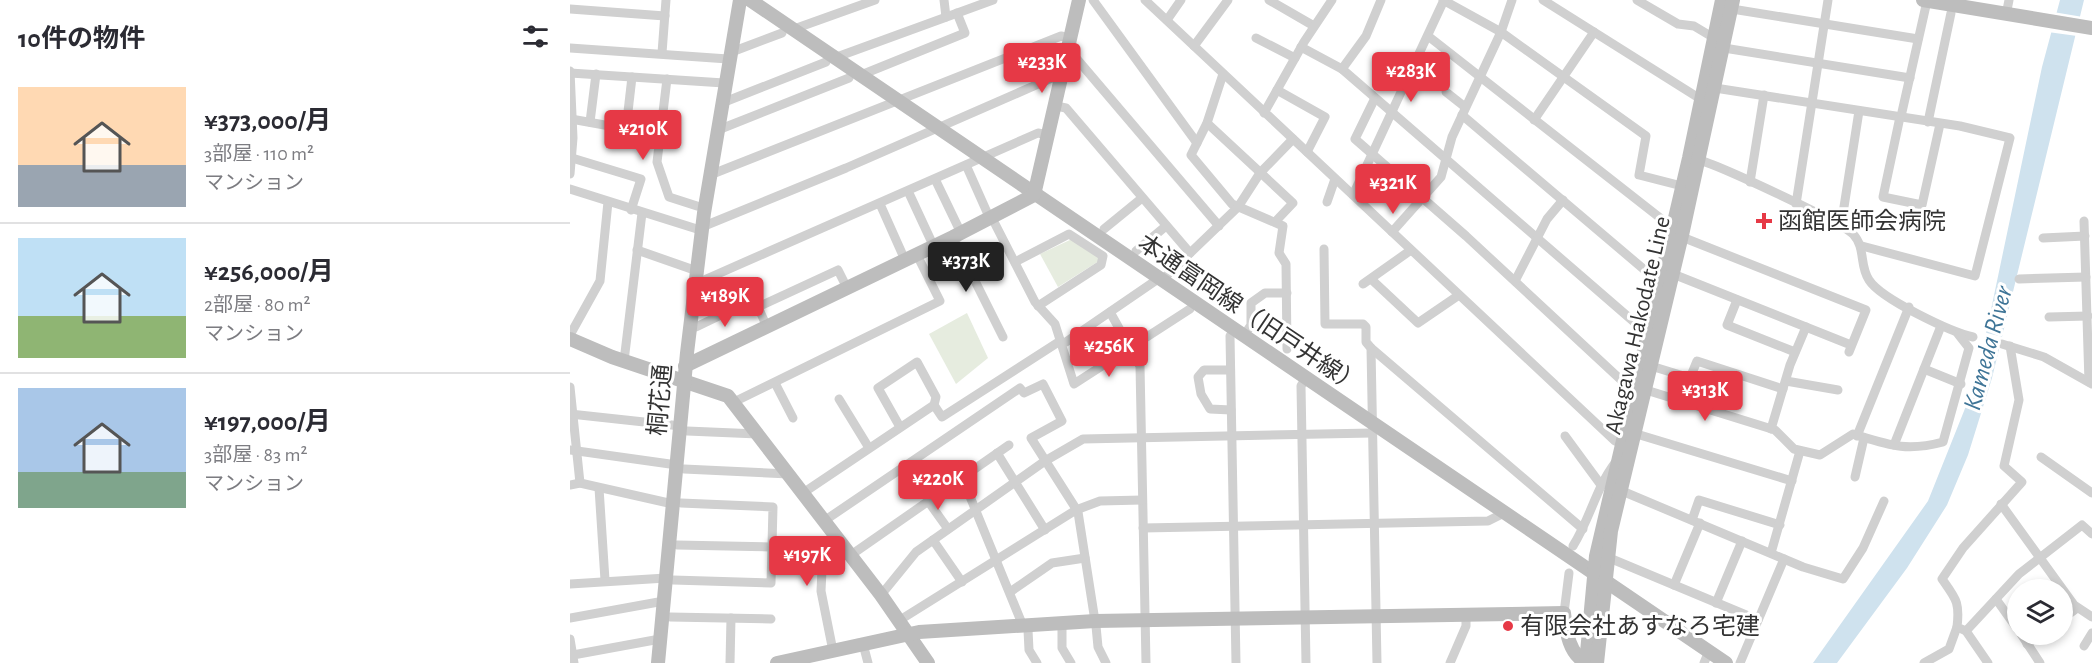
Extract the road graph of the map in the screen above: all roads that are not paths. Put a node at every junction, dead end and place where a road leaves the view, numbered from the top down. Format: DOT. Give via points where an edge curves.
graph roads {
  1 [pos="666,0"];
  2 [pos="740,0"];
  3 [pos="750,0"];
  4 [pos="875,0"];
  5 [pos="944,0"];
  6 [pos="993,0"];
  7 [pos="1079,0"];
  8 [pos="1093,0"];
  9 [pos="1145,0"];
  10 [pos="1181,0"];
  11 [pos="1228,0"];
  12 [pos="1269,0"];
  13 [pos="1332,0"];
  14 [pos="1381,0"];
  15 [pos="1444,0"];
  16 [pos="1512,0"];
  17 [pos="1543,0"];
  18 [pos="1637,0"];
  19 [pos="1828,0"];
  20 [pos="1924,0"];
  21 [pos="2009,0"];
  22 [pos="1729,3"];
  23 [pos="1946,6"];
  24 [pos="570,9"];
  25 [pos="957,13"];
  26 [pos="2006,15"];
  27 [pos="665,16"];
  28 [pos="946,17"];
  29 [pos="1167,20"];
  30 [pos="1824,24"];
  31 [pos="1314,26"];
  32 [pos="2087,28"];
  33 [pos="788,31"];
  34 [pos="1501,32"];
  35 [pos="1594,32"];
  36 [pos="1428,36"];
  37 [pos="1071,38"];
  38 [pos="1256,38"];
  39 [pos="1918,39"];
  40 [pos="1719,43"];
  41 [pos="1194,46"];
  42 [pos="1301,47"];
  43 [pos="570,48"];
  44 [pos="662,53"];
  45 [pos="733,54"];
  46 [pos="1067,55"];
  47 [pos="1294,58"];
  48 [pos="830,60"];
  49 [pos="1818,64"];
  50 [pos="1342,69"];
  51 [pos="570,72"];
  52 [pos="597,74"];
  53 [pos="1223,74"];
  54 [pos="1480,76"];
  55 [pos="632,77"];
  56 [pos="855,77"];
  57 [pos="1564,77"];
  58 [pos="1910,78"];
  59 [pos="667,79"];
  60 [pos="1061,80"];
  61 [pos="724,83"];
  62 [pos="1715,88"];
  63 [pos="1277,90"];
  64 [pos="1446,92"];
  65 [pos="1764,95"];
  66 [pos="1375,98"];
  67 [pos="1702,100"];
  68 [pos="727,101"];
  69 [pos="897,101"];
  70 [pos="1811,103"];
  71 [pos="1056,106"];
  72 [pos="1464,111"];
  73 [pos="1859,111"];
  74 [pos="1392,112"];
  75 [pos="1264,113"];
  76 [pos="1901,114"];
  77 [pos="571,119"];
  78 [pos="1534,120"];
  79 [pos="590,122"];
  80 [pos="1928,122"];
  81 [pos="1207,123"];
  82 [pos="1940,124"];
  83 [pos="723,128"];
  84 [pos="938,128"];
  85 [pos="626,129"];
  86 [pos="660,135"];
  87 [pos="1048,135"];
  88 [pos="1293,139"];
  89 [pos="1197,143"];
  90 [pos="1307,152"];
  91 [pos="1372,154"];
  92 [pos="572,158"];
  93 [pos="981,159"];
  94 [pos="1446,159"];
  95 [pos="1694,159"];
  96 [pos="966,165"];
  97 [pos="715,173"];
  98 [pos="1260,173"];
  99 [pos="570,174"];
  100 [pos="935,179"];
  101 [pos="1335,179"];
  102 [pos="1750,182"];
  103 [pos="1682,186"];
  104 [pos="570,189"];
  105 [pos="908,191"];
  106 [pos="1034,195"];
  107 [pos="1353,195"];
  108 [pos="1142,198"];
  109 [pos="1423,198"];
  110 [pos="1563,200"];
  111 [pos="608,202"];
  112 [pos="1327,202"];
  113 [pos="880,204"];
  114 [pos="1796,204"];
  115 [pos="698,206"];
  116 [pos="1238,207"];
  117 [pos="632,210"];
  118 [pos="642,213"];
  119 [pos="991,218"];
  120 [pos="2084,221"];
  121 [pos="1275,222"];
  122 [pos="702,226"];
  123 [pos="1166,226"];
  124 [pos="1219,226"];
  125 [pos="1841,226"];
  126 [pos="1104,229"];
  127 [pos="1678,231"];
  128 [pos="1392,232"];
  129 [pos="957,235"];
  130 [pos="2085,236"];
  131 [pos="2043,237"];
  132 [pos="1538,238"];
  133 [pos="934,246"];
  134 [pos="1862,246"];
  135 [pos="1324,249"];
  136 [pos="637,250"];
  137 [pos="1411,250"];
  138 [pos="1136,251"];
  139 [pos="1190,253"];
  140 [pos="911,257"];
  141 [pos="1015,262"];
  142 [pos="1673,274"];
  143 [pos="2086,277"];
  144 [pos="696,278"];
  145 [pos="2019,279"];
  146 [pos="1160,280"];
  147 [pos="1515,281"];
  148 [pos="1660,283"];
  149 [pos="847,288"];
  150 [pos="1287,293"];
  151 [pos="1459,295"];
  152 [pos="1737,300"];
  153 [pos="1038,306"];
  154 [pos="758,307"];
  155 [pos="1909,307"];
  156 [pos="1190,309"];
  157 [pos="1110,312"];
  158 [pos="2088,316"];
  159 [pos="2049,317"];
  160 [pos="1941,326"];
  161 [pos="696,327"];
  162 [pos="767,327"];
  163 [pos="1806,327"];
  164 [pos="1240,330"];
  165 [pos="1648,334"];
  166 [pos="1958,334"];
  167 [pos="570,337"];
  168 [pos="1003,337"];
  169 [pos="1973,338"];
  170 [pos="1060,342"];
  171 [pos="1371,348"];
  172 [pos="1287,349"];
  173 [pos="1131,350"];
  174 [pos="1795,352"];
  175 [pos="624,361"];
  176 [pos="1652,366"];
  177 [pos="1924,369"];
  178 [pos="1230,370"];
  179 [pos="685,373"];
  180 [pos="1306,378"];
  181 [pos="775,383"];
  182 [pos="2091,383"];
  183 [pos="1961,384"];
  184 [pos="1784,385"];
  185 [pos="570,387"];
  186 [pos="1838,390"];
  187 [pos="1640,391"];
  188 [pos="839,399"];
  189 [pos="738,400"];
  190 [pos="934,405"];
  191 [pos="1231,410"];
  192 [pos="572,413"];
  193 [pos="793,418"];
  194 [pos="900,428"];
  195 [pos="684,429"];
  196 [pos="1372,429"];
  197 [pos="1771,429"];
  198 [pos="758,434"];
  199 [pos="1302,435"];
  200 [pos="1232,436"];
  201 [pos="1565,436"];
  202 [pos="1861,437"];
  203 [pos="1141,438"];
  204 [pos="1628,438"];
  205 [pos="1009,445"];
  206 [pos="1893,446"];
  207 [pos="869,448"];
  208 [pos="573,449"];
  209 [pos="1800,451"];
  210 [pos="997,453"];
  211 [pos="2041,458"];
  212 [pos="1617,460"];
  213 [pos="1045,461"];
  214 [pos="680,467"];
  215 [pos="789,474"];
  216 [pos="962,477"];
  217 [pos="1855,477"];
  218 [pos="1016,482"];
  219 [pos="1792,482"];
  220 [pos="580,483"];
  221 [pos="570,485"];
  222 [pos="1601,485"];
  223 [pos="599,488"];
  224 [pos="1622,491"];
  225 [pos="803,493"];
  226 [pos="2092,493"];
  227 [pos="1142,500"];
  228 [pos="928,501"];
  229 [pos="1884,501"];
  230 [pos="677,504"];
  231 [pos="2001,504"];
  232 [pos="976,510"];
  233 [pos="1076,510"];
  234 [pos="1504,513"];
  235 [pos="824,521"];
  236 [pos="1696,522"];
  237 [pos="1374,524"];
  238 [pos="1304,525"];
  239 [pos="1780,525"];
  240 [pos="1233,526"];
  241 [pos="1143,528"];
  242 [pos="948,530"];
  243 [pos="1046,530"];
  244 [pos="1583,530"];
  245 [pos="2092,534"];
  246 [pos="838,538"];
  247 [pos="933,540"];
  248 [pos="1742,541"];
  249 [pos="677,545"];
  250 [pos="1573,546"];
  251 [pos="771,547"];
  252 [pos="1771,554"];
  253 [pos="851,555"];
  254 [pos="1607,557"];
  255 [pos="1085,558"];
  256 [pos="1785,559"];
  257 [pos="2041,559"];
  258 [pos="996,561"];
  259 [pos="1569,573"];
  260 [pos="1600,578"];
  261 [pos="670,579"];
  262 [pos="605,580"];
  263 [pos="962,582"];
  264 [pos="570,584"];
  265 [pos="1674,585"];
  266 [pos="1010,592"];
  267 [pos="881,595"];
  268 [pos="1996,599"];
  269 [pos="664,601"];
  270 [pos="1716,603"];
  271 [pos="2078,608"];
  272 [pos="2073,611"];
  273 [pos="1564,613"];
  274 [pos="1466,614"];
  275 [pos="2007,614"];
  276 [pos="1376,616"];
  277 [pos="670,617"];
  278 [pos="1305,617"];
  279 [pos="570,618"];
  280 [pos="731,618"];
  281 [pos="1235,618"];
  282 [pos="2092,618"];
  283 [pos="771,619"];
  284 [pos="900,620"];
  285 [pos="1145,620"];
  286 [pos="1758,620"];
  287 [pos="1095,624"];
  288 [pos="1026,628"];
  289 [pos="1062,628"];
  290 [pos="1962,629"];
  291 [pos="2092,633"];
  292 [pos="910,634"];
  293 [pos="570,639"];
  294 [pos="660,639"];
  295 [pos="863,644"];
  296 [pos="2028,645"];
  297 [pos="2084,646"];
  298 [pos="833,651"];
  299 [pos="1707,657"];
  300 [pos="574,659"];
  301 [pos="1452,662"];
  302 [pos="658,663"];
  303 [pos="730,663"];
  304 [pos="777,663"];
  305 [pos="868,663"];
  306 [pos="928,663"];
  307 [pos="1036,663"];
  308 [pos="1071,663"];
  309 [pos="1106,663"];
  310 [pos="1146,663"];
  311 [pos="1236,663"];
  312 [pos="1306,663"];
  313 [pos="1377,663"];
  314 [pos="1587,663"];
  315 [pos="1597,663"];
  316 [pos="1726,663"];
  317 [pos="1740,663"];
  318 [pos="1924,663"];
  319 [pos="1988,663"];
  320 [pos="2040,663"];
  1 -- 27 [label="street"];
  2 -- 45 [label="street, 桐花通"];
  3 -- 33 [label="street, 本通富岡線（旧戸井線）"];
  4 -- 33 [label="street"];
  5 -- 28 [label="street"];
  6 -- 25 [label="street"];
  7 -- 37 [label="street"];
  8 -- 89 [label="street"];
  9 -- 29 [label="street"];
  10 -- 29 [label="street"];
  11 -- 41 [label="street"];
  12 -- 31 [label="street"];
  13 -- 31 [label="street"];
  14 -- 50 [label="street" via="1366,36"];
  15 -- 34 [label="street"];
  15 -- 36 [label="street"];
  16 -- 34 [label="street"];
  17 -- 35 [label="street"];
  18 -- 40 [label="street" via="1678,24 1694,26"];
  19 -- 30 [label="street"];
  20 -- 23 [label="street"];
  20 -- 39 [label="street"];
  21 -- 26 [label="street"];
  22 -- 30 [label="street"];
  22 -- 40 [label="street, Akagawa Hakodate Line"];
  23 -- 26 [label="street"];
  23 -- 80 [label="street"];
  24 -- 27 [label="street"];
  25 -- 28 [label="street"];
  25 -- 56 [label="street" via="965,33"];
  26 -- 32 [label="street"];
  27 -- 44 [label="street"];
  28 -- 48 [label="street"];
  29 -- 41 [label="street"];
  30 -- 39 [label="street"];
  30 -- 49 [label="street"];
  31 -- 42 [label="street"];
  33 -- 45 [label="street"];
  33 -- 48 [label="street, 本通富岡線（旧戸井線）"];
  34 -- 54 [label="street"];
  34 -- 57 [label="street"];
  35 -- 57 [label="street"];
  35 -- 67 [label="street"];
  36 -- 54 [label="street"];
  36 -- 74 [label="street"];
  37 -- 46 [label="street"];
  37 -- 69 [label="street" via="1061,36"];
  38 -- 47 [label="street"];
  39 -- 58 [label="street"];
  40 -- 49 [label="street"];
  40 -- 62 [label="street, Akagawa Hakodate Line"];
  40 -- 67 [label="street, Akagawa Hakodate Line"];
  41 -- 53 [label="street"];
  42 -- 47 [label="street"];
  42 -- 50 [label="street"];
  43 -- 44 [label="street"];
  44 -- 45 [label="street"];
  45 -- 61 [label="street, 桐花通"];
  46 -- 60 [label="street"];
  46 -- 124 [label="street" via="1076,58"];
  47 -- 63 [label="street"];
  48 -- 56 [label="street, 本通富岡線（旧戸井線）"];
  48 -- 68 [label="street"];
  49 -- 58 [label="street"];
  49 -- 70 [label="street"];
  50 -- 66 [label="street"];
  51 -- 52 [label="street"];
  51 -- 77 [label="street"];
  52 -- 55 [label="street"];
  52 -- 79 [label="street"];
  53 -- 75 [label="street"];
  53 -- 81 [label="street"];
  54 -- 72 [label="street"];
  54 -- 78 [label="street"];
  55 -- 59 [label="street"];
  55 -- 85 [label="street"];
  56 -- 69 [label="street, 本通富岡線（旧戸井線）"];
  56 -- 83 [label="street"];
  57 -- 78 [label="street"];
  57 -- 103 [label="street" via="1646,136 1640,175"];
  58 -- 76 [label="street"];
  59 -- 61 [label="street"];
  59 -- 86 [label="street"];
  60 -- 71 [label="street"];
  60 -- 84 [label="street" via="1052,78"];
  61 -- 122 [label="street, 桐花通"];
  62 -- 65 [label="street"];
  62 -- 95 [label="street, Akagawa Hakodate Line"];
  63 -- 75 [label="street"];
  63 -- 90 [label="street" via="1325,117"];
  64 -- 72 [label="street"];
  65 -- 70 [label="street"];
  65 -- 102 [label="street"];
  66 -- 74 [label="street"];
  66 -- 91 [label="street" via="1355,139"];
  67 -- 95 [label="street, Akagawa Hakodate Line"];
  69 -- 84 [label="street, 本通富岡線（旧戸井線）"];
  69 -- 97 [label="street"];
  70 -- 73 [label="street"];
  70 -- 114 [label="street"];
  71 -- 87 [label="street"];
  71 -- 108 [label="street" via="1066,108"];
  72 -- 94 [label="street"];
  72 -- 110 [label="street"];
  73 -- 76 [label="street"];
  73 -- 125 [label="street"];
  74 -- 91 [label="street"];
  74 -- 94 [label="street"];
  75 -- 88 [label="street"];
  76 -- 80 [label="street"];
  76 -- 82 [label="street" via="1883,197 1922,205"];
  77 -- 79 [label="street"];
  77 -- 92 [label="street"];
  78 -- 127 [label="street"];
  79 -- 85 [label="street"];
  80 -- 82 [label="street"];
  81 -- 89 [label="street"];
  81 -- 98 [label="street"];
  82 -- 134 [label="street" via="2010,138 1975,276"];
  84 -- 93 [label="street, 本通富岡線（旧戸井線）"];
  84 -- 122 [label="street"];
  85 -- 86 [label="street"];
  86 -- 115 [label="street" via="657,162 669,196"];
  87 -- 93 [label="street" via="1038,133"];
  87 -- 106 [label="street"];
  88 -- 90 [label="street"];
  88 -- 98 [label="street"];
  89 -- 116 [label="street" via="1191,155"];
  90 -- 101 [label="street"];
  91 -- 107 [label="street"];
  91 -- 109 [label="street"];
  92 -- 99 [label="street"];
  92 -- 117 [label="street" via="641,179"];
  93 -- 96 [label="street"];
  93 -- 106 [label="street, 本通富岡線（旧戸井線）"];
  94 -- 109 [label="street" via="1441,177"];
  94 -- 132 [label="street"];
  95 -- 102 [label="street"];
  95 -- 103 [label="street, Akagawa Hakodate Line"];
  95 -- 127 [label="street, Akagawa Hakodate Line"];
  96 -- 100 [label="street"];
  96 -- 119 [label="street"];
  98 -- 116 [label="street"];
  98 -- 121 [label="street" via="1293,203"];
  100 -- 105 [label="street"];
  100 -- 129 [label="street"];
  101 -- 107 [label="street"];
  101 -- 112 [label="street"];
  102 -- 114 [label="street"];
  103 -- 127 [label="street, Akagawa Hakodate Line"];
  104 -- 111 [label="street"];
  105 -- 113 [label="street"];
  105 -- 133 [label="street"];
  106 -- 119 [label="street"];
  106 -- 146 [label="street, 本通富岡線（旧戸井線）"];
  107 -- 128 [label="street"];
  108 -- 123 [label="street"];
  108 -- 126 [label="street"];
  109 -- 128 [label="street"];
  109 -- 147 [label="street"];
  110 -- 132 [label="street"];
  110 -- 148 [label="street"];
  111 -- 117 [label="street"];
  111 -- 167 [label="street" via="600,281"];
  113 -- 140 [label="street"];
  113 -- 144 [label="street"];
  114 -- 125 [label="street"];
  116 -- 121 [label="street"];
  116 -- 124 [label="street"];
  117 -- 118 [label="street"];
  118 -- 122 [label="street" via="694,229"];
  118 -- 136 [label="street"];
  119 -- 129 [label="street"];
  119 -- 141 [label="street"];
  120 -- 130 [label="street"];
  121 -- 150 [label="street" via="1283,226 1279,253 1286,264"];
  122 -- 144 [label="street, 桐花通"];
  123 -- 138 [label="street"];
  123 -- 139 [label="street"];
  124 -- 139 [label="street"];
  125 -- 134 [label="street"];
  127 -- 142 [label="street, Akagawa Hakodate Line"];
  127 -- 148 [label="street, Akagawa Hakodate Line"];
  127 -- 163 [label="street" via="1866,309 1850,349"];
  128 -- 137 [label="street"];
  129 -- 133 [label="street"];
  129 -- 168 [label="street"];
  130 -- 131 [label="street"];
  130 -- 143 [label="street"];
  132 -- 147 [label="street"];
  132 -- 165 [label="street"];
  133 -- 140 [label="street"];
  134 -- 155 [label="street" via="1864,271 1872,284"];
  135 -- 171 [label="street" via="1325,324 1363,324"];
  136 -- 144 [label="street"];
  136 -- 175 [label="street"];
  137 -- 151 [label="street"];
  137 -- 151 [label="street" via="1367,281 1418,323"];
  139 -- 146 [label="street"];
  140 -- 149 [label="street"];
  140 -- 181 [label="street" via="940,301"];
  141 -- 153 [label="street"];
  141 -- 153 [label="street" via="1069,234 1103,256 1101,265"];
  142 -- 152 [label="street"];
  142 -- 176 [label="street, Akagawa Hakodate Line"];
  143 -- 145 [label="street"];
  143 -- 158 [label="street"];
  144 -- 179 [label="street, 桐花通"];
  146 -- 157 [label="street"];
  146 -- 164 [label="street, 本通富岡線（旧戸井線）"];
  147 -- 187 [label="street"];
  148 -- 165 [label="street, Akagawa Hakodate Line"];
  149 -- 154 [label="street" via="838,270"];
  149 -- 162 [label="street"];
  150 -- 164 [label="street" via="1264,293 1251,303 1251,325"];
  150 -- 172 [label="street"];
  151 -- 204 [label="street" via="1614,441"];
  152 -- 163 [label="street"];
  152 -- 174 [label="street" via="1727,325"];
  153 -- 170 [label="street" via="1055,324"];
  154 -- 161 [label="street" via="754,299"];
  154 -- 162 [label="street"];
  155 -- 160 [label="street"];
  155 -- 202 [label="street"];
  156 -- 173 [label="street"];
  157 -- 170 [label="street" via="1066,342"];
  157 -- 173 [label="street"];
  158 -- 159 [label="street"];
  158 -- 182 [label="street"];
  160 -- 166 [label="street"];
  160 -- 177 [label="street"];
  162 -- 179 [label="street"];
  163 -- 174 [label="street"];
  164 -- 178 [label="street" via="1230,336"];
  164 -- 180 [label="street, 本通富岡線（旧戸井線）"];
  165 -- 187 [label="street, Akagawa Hakodate Line"];
  166 -- 169 [label="street"];
  166 -- 183 [label="street" via="1969,348"];
  167 -- 175 [label="street"];
  170 -- 173 [label="street" via="1074,384"];
  170 -- 190 [label="street" via="942,417"];
  171 -- 196 [label="street"];
  171 -- 244 [label="street"];
  173 -- 203 [label="street" via="1140,366"];
  174 -- 184 [label="street"];
  175 -- 179 [label="street"];
  176 -- 184 [label="street" via="1690,378 1697,362"];
  176 -- 187 [label="street, Akagawa Hakodate Line"];
  177 -- 183 [label="street"];
  177 -- 206 [label="street"];
  178 -- 191 [label="street"];
  178 -- 191 [label="street" via="1204,370 1198,377 1201,394 1210,409"];
  179 -- 195 [label="street, 桐花通"];
  179 -- 198 [label="street" via="728,396"];
  180 -- 196 [label="street, 本通富岡線（旧戸井線）"];
  180 -- 199 [label="street" via="1301,387"];
  181 -- 189 [label="street"];
  181 -- 193 [label="street"];
  182 -- 231 [label="street" via="2052,360 2006,345 2019,400 2004,466 2022,482"];
  183 -- 206 [label="street" via="1943,442 1919,448"];
  184 -- 186 [label="street"];
  184 -- 197 [label="street"];
  185 -- 192 [label="street"];
  187 -- 197 [label="street"];
  187 -- 204 [label="street, Akagawa Hakodate Line"];
  188 -- 207 [label="street"];
  190 -- 194 [label="street"];
  190 -- 194 [label="street" via="936,397 917,362 878,388"];
  191 -- 200 [label="street"];
  192 -- 195 [label="street"];
  192 -- 208 [label="street"];
  194 -- 207 [label="street"];
  195 -- 198 [label="street"];
  195 -- 214 [label="street, 桐花通"];
  196 -- 199 [label="street"];
  196 -- 234 [label="street, 本通富岡線（旧戸井線）"];
  196 -- 237 [label="street"];
  197 -- 209 [label="street"];
  198 -- 215 [label="street"];
  199 -- 200 [label="street"];
  199 -- 238 [label="street"];
  200 -- 203 [label="street"];
  200 -- 240 [label="street"];
  201 -- 222 [label="street"];
  202 -- 206 [label="street"];
  202 -- 209 [label="street" via="1853,434 1820,455"];
  202 -- 217 [label="street"];
  203 -- 213 [label="street" via="1083,439"];
  203 -- 227 [label="street"];
  204 -- 212 [label="street, Akagawa Hakodate Line"];
  204 -- 219 [label="street"];
  204 -- 224 [label="street, Akagawa Hakodate Line"];
  205 -- 210 [label="street"];
  207 -- 225 [label="street"];
  208 -- 214 [label="street"];
  208 -- 220 [label="street"];
  209 -- 219 [label="street"];
  210 -- 216 [label="street"];
  210 -- 218 [label="street"];
  211 -- 226 [label="street"];
  212 -- 222 [label="street"];
  212 -- 260 [label="street, Akagawa Hakodate Line"];
  213 -- 218 [label="street"];
  213 -- 233 [label="street"];
  213 -- 235 [label="street" via="1031,438 1062,421 1043,384 1024,393 1020,388"];
  214 -- 215 [label="street"];
  214 -- 230 [label="street, 桐花通"];
  215 -- 225 [label="street"];
  216 -- 228 [label="street"];
  216 -- 232 [label="street"];
  218 -- 232 [label="street"];
  218 -- 243 [label="street"];
  219 -- 239 [label="street"];
  220 -- 221 [label="street"];
  220 -- 223 [label="street"];
  222 -- 244 [label="street"];
  223 -- 230 [label="street"];
  223 -- 262 [label="street"];
  224 -- 236 [label="street"];
  224 -- 254 [label="street, Akagawa Hakodate Line"];
  225 -- 235 [label="street"];
  227 -- 233 [label="street" via="1100,501"];
  227 -- 241 [label="street"];
  228 -- 242 [label="street"];
  228 -- 253 [label="street"];
  229 -- 256 [label="street" via="1844,579"];
  230 -- 251 [label="street" via="773,507"];
  230 -- 261 [label="street, 桐花通"];
  231 -- 257 [label="street"];
  231 -- 290 [label="street" via="1962,548 1942,579 1957,600"];
  232 -- 242 [label="street"];
  232 -- 258 [label="street"];
  233 -- 243 [label="street"];
  233 -- 255 [label="street"];
  234 -- 237 [label="street" via="1488,521"];
  234 -- 260 [label="street, 本通富岡線（旧戸井線）"];
  235 -- 246 [label="street"];
  236 -- 239 [label="street" via="1699,500"];
  236 -- 248 [label="street"];
  236 -- 265 [label="street"];
  237 -- 238 [label="street"];
  237 -- 276 [label="street"];
  238 -- 240 [label="street"];
  238 -- 278 [label="street"];
  239 -- 252 [label="street"];
  240 -- 241 [label="street"];
  240 -- 281 [label="street"];
  241 -- 285 [label="street"];
  242 -- 247 [label="street"];
  243 -- 258 [label="street"];
  244 -- 250 [label="street"];
  245 -- 257 [label="street" via="2082,525"];
  246 -- 253 [label="street"];
  246 -- 298 [label="street" via="823,549 820,591"];
  247 -- 263 [label="street"];
  247 -- 267 [label="street" via="916,552"];
  248 -- 252 [label="street"];
  248 -- 270 [label="street"];
  249 -- 251 [label="street"];
  251 -- 261 [label="street" via="771,583"];
  252 -- 256 [label="street"];
  253 -- 267 [label="street"];
  254 -- 260 [label="street, Akagawa Hakodate Line"];
  254 -- 265 [label="street"];
  255 -- 266 [label="street" via="1052,563"];
  255 -- 287 [label="street"];
  256 -- 286 [label="street"];
  257 -- 268 [label="street" via="2019,574"];
  257 -- 271 [label="street"];
  258 -- 263 [label="street"];
  258 -- 266 [label="street"];
  259 -- 273 [label="street"];
  260 -- 299 [label="street, 本通富岡線（旧戸井線）"];
  260 -- 314 [label="street, Akagawa Hakodate Line"];
  260 -- 315 [label="street, Akagawa Hakodate Line"];
  261 -- 262 [label="street"];
  261 -- 269 [label="street, 桐花通"];
  262 -- 264 [label="street"];
  263 -- 284 [label="street"];
  265 -- 270 [label="street"];
  266 -- 288 [label="street"];
  267 -- 284 [label="street"];
  268 -- 275 [label="street"];
  268 -- 290 [label="street"];
  269 -- 279 [label="street"];
  269 -- 294 [label="street, 桐花通"];
  270 -- 286 [label="street"];
  271 -- 272 [label="street"];
  271 -- 282 [label="street"];
  273 -- 274 [label="street"];
  273 -- 314 [label="street" via="1572,647 1580,660"];
  274 -- 276 [label="street"];
  274 -- 301 [label="street" via="1466,626"];
  276 -- 278 [label="street"];
  276 -- 313 [label="street"];
  277 -- 280 [label="street"];
  278 -- 281 [label="street"];
  278 -- 312 [label="street"];
  280 -- 283 [label="street"];
  280 -- 303 [label="street"];
  281 -- 285 [label="street"];
  281 -- 311 [label="street"];
  284 -- 292 [label="street"];
  285 -- 287 [label="street"];
  285 -- 310 [label="street"];
  286 -- 317 [label="street"];
  287 -- 288 [label="street"];
  287 -- 309 [label="street" via="1098,647"];
  288 -- 292 [label="street"];
  288 -- 307 [label="street" via="1029,650"];
  289 -- 308 [label="street" via="1062,648"];
  290 -- 318 [label="street" via="1949,649"];
  290 -- 319 [label="street"];
  291 -- 297 [label="street"];
  292 -- 295 [label="street"];
  292 -- 306 [label="street"];
  293 -- 300 [label="street"];
  294 -- 300 [label="street"];
  294 -- 302 [label="street, 桐花通"];
  295 -- 298 [label="street"];
  295 -- 305 [label="street"];
  296 -- 320 [label="street"];
  298 -- 304 [label="street"];
  299 -- 316 [label="street, 本通富岡線（旧戸井線）"];
}
